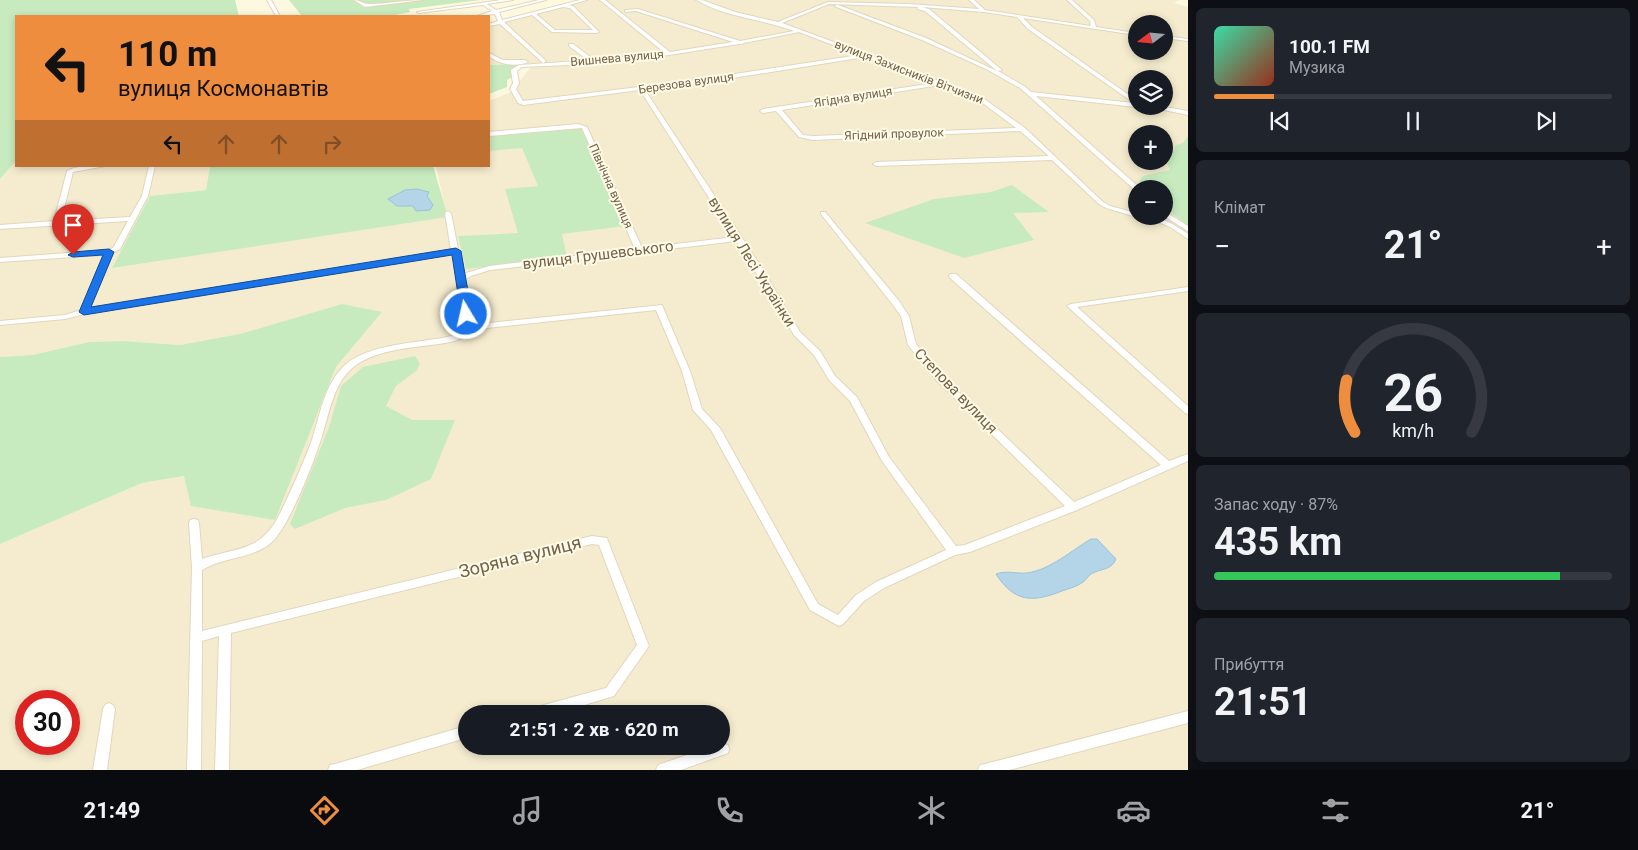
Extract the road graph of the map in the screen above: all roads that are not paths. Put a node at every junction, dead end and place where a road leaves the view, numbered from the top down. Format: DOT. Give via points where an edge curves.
graph roads {
  1 [pos="269,0"];
  2 [pos="356,0"];
  3 [pos="421,0"];
  4 [pos="511,0"];
  5 [pos="544,0"];
  6 [pos="585,0"];
  7 [pos="602,0"];
  8 [pos="698,0"];
  9 [pos="971,0"];
  10 [pos="1069,0"];
  11 [pos="825,2"];
  12 [pos="484,4"];
  13 [pos="910,5"];
  14 [pos="564,6"];
  15 [pos="627,11"];
  16 [pos="984,11"];
  17 [pos="419,12"];
  18 [pos="497,13"];
  19 [pos="533,14"];
  20 [pos="277,15"];
  21 [pos="485,15"];
  22 [pos="1017,15"];
  23 [pos="501,22"];
  24 [pos="778,23"];
  25 [pos="490,25"];
  26 [pos="1094,28"];
  27 [pos="801,31"];
  28 [pos="1128,33"];
  29 [pos="1173,38"];
  30 [pos="1188,40"];
  31 [pos="743,43"];
  32 [pos="571,46"];
  33 [pos="669,53"];
  34 [pos="490,55"];
  35 [pos="866,55"];
  36 [pos="590,59"];
  37 [pos="543,61"];
  38 [pos="1007,79"];
  39 [pos="942,83"];
  40 [pos="513,89"];
  41 [pos="642,90"];
  42 [pos="1031,94"];
  43 [pos="1128,97"];
  44 [pos="1128,102"];
  45 [pos="778,109"];
  46 [pos="1173,110"];
  47 [pos="763,111"];
  48 [pos="1188,113"];
  49 [pos="1023,129"];
  50 [pos="490,134"];
  51 [pos="1053,158"];
  52 [pos="876,164"];
  53 [pos="96,167"];
  54 [pos="152,167"];
  55 [pos="1128,180"];
  56 [pos="448,213"];
  57 [pos="823,213"];
  58 [pos="1128,213"];
  59 [pos="132,219"];
  60 [pos="1173,220"];
  61 [pos="57,223"];
  62 [pos="1170,225"];
  63 [pos="0,227"];
  64 [pos="1188,229"];
  65 [pos="1188,237"];
  66 [pos="737,239"];
  67 [pos="640,250"];
  68 [pos="456,251"];
  69 [pos="109,252"];
  70 [pos="0,260"];
  71 [pos="953,276"];
  72 [pos="461,279"];
  73 [pos="1188,289"];
  74 [pos="84,312"];
  75 [pos="0,323"];
  76 [pos="468,328"];
  77 [pos="1188,411"];
  78 [pos="1188,457"];
  79 [pos="1168,466"];
  80 [pos="1074,507"];
  81 [pos="194,523"];
  82 [pos="953,551"];
  83 [pos="197,568"];
  84 [pos="224,630"];
  85 [pos="196,637"];
  86 [pos="564,705"];
  87 [pos="109,709"];
  88 [pos="1188,717"];
  89 [pos="458,734"];
  90 [pos="708,755"];
  91 [pos="100,770"];
  92 [pos="194,770"];
  93 [pos="222,770"];
  94 [pos="335,770"];
  95 [pos="663,770"];
  96 [pos="985,770"];
  1 -- 20 [label="street"];
  2 -- 3 [label="street" via="365,6"];
  4 -- 12 [label="street"];
  5 -- 18 [label="street"];
  6 -- 14 [label="street"];
  7 -- 33 [label="street"];
  8 -- 24 [label="street, вулиця Захисників Вітчизни"];
  9 -- 16 [label="street"];
  10 -- 26 [label="street" via="1092,21"];
  11 -- 13 [label="street"];
  11 -- 24 [label="street"];
  11 -- 38 [label="street" via="924,40"];
  12 -- 17 [label="street"];
  12 -- 18 [label="street"];
  13 -- 16 [label="street"];
  13 -- 38 [label="street" via="927,10"];
  14 -- 19 [label="street"];
  14 -- 19 [label="street" via="571,8 597,32 554,31"];
  15 -- 31 [label="street, Вишнева вулиця" via="636,10"];
  16 -- 22 [label="street"];
  18 -- 21 [label="street"];
  18 -- 23 [label="street"];
  19 -- 23 [label="street"];
  22 -- 26 [label="street"];
  22 -- 43 [label="street" via="1030,28"];
  23 -- 25 [label="street"];
  23 -- 37 [label="street"];
  24 -- 27 [label="street, вулиця Захисників Вітчизни"];
  26 -- 28 [label="street"];
  27 -- 31 [label="street, Вишнева вулиця"];
  27 -- 35 [label="street, вулиця Захисників Вітчизни"];
  29 -- 30 [label="street"];
  31 -- 33 [label="street, Вишнева вулиця"];
  32 -- 36 [label="street"];
  33 -- 36 [label="street"];
  33 -- 40 [label="street, Вишнева вулиця" via="521,66 514,70 516,83"];
  34 -- 37 [label="street" via="503,63"];
  35 -- 39 [label="street, вулиця Захисників Вітчизни"];
  35 -- 41 [label="street, Березова вулиця"];
  36 -- 37 [label="street"];
  38 -- 42 [label="street"];
  39 -- 45 [label="street, Ягідна вулиця"];
  39 -- 49 [label="street, вулиця Захисників Вітчизни" via="978,96"];
  40 -- 41 [label="street, Березова вулиця" via="521,103"];
  41 -- 66 [label="street, вулиця Лесі Українки"];
  42 -- 44 [label="street"];
  42 -- 55 [label="street"];
  45 -- 47 [label="street, Ягідна вулиця"];
  45 -- 49 [label="street, Ягідний провулок" via="801,136 813,138"];
  46 -- 48 [label="street"];
  49 -- 51 [label="street, вулиця Захисників Вітчизни"];
  50 -- 67 [label="street, Північна вулиця" via="584,127"];
  51 -- 52 [label="street"];
  51 -- 58 [label="street, вулиця Захисників Вітчизни" via="1101,203"];
  53 -- 61 [label="street" via="70,171"];
  54 -- 59 [label="street" via="145,196"];
  56 -- 68 [label="street"];
  57 -- 80 [label="street, Степова вулиця" via="905,316 912,345 939,378"];
  59 -- 61 [label="street"];
  59 -- 69 [label="street" via="116,249"];
  60 -- 64 [label="street"];
  61 -- 63 [label="street"];
  62 -- 65 [label="street"];
  66 -- 67 [label="street, вулиця Грушевського"];
  66 -- 82 [label="street, вулиця Лесі Українки" via="797,334 817,353 832,378 854,398 885,459"];
  67 -- 72 [label="street, вулиця Грушевського" via="490,268"];
  68 -- 72 [label="street"];
  68 -- 74 [label="street"];
  69 -- 70 [label="street"];
  69 -- 74 [label="street"];
  71 -- 79 [label="street"];
  72 -- 76 [label="street"];
  73 -- 77 [label="street" via="1071,306"];
  74 -- 75 [label="street"];
  76 -- 82 [label="street" via="659,307 686,371 698,410 715,428 814,607 839,620 860,598 880,585"];
  76 -- 83 [label="street" via="464,334 452,339 369,355 350,366 336,383 313,448 275,530 260,544 207,560"];
  78 -- 79 [label="street"];
  79 -- 80 [label="street"];
  80 -- 82 [label="street" via="966,549"];
  81 -- 83 [label="street"];
  83 -- 85 [label="street"];
  84 -- 85 [label="street, Зоряна вулиця"];
  84 -- 86 [label="street, Зоряна вулиця" via="592,540 603,541 643,646 610,692"];
  84 -- 93 [label="street"];
  85 -- 92 [label="street"];
  87 -- 91 [label="street"];
  88 -- 96 [label="street"];
  89 -- 94 [label="street"];
  90 -- 95 [label="street"];
}
